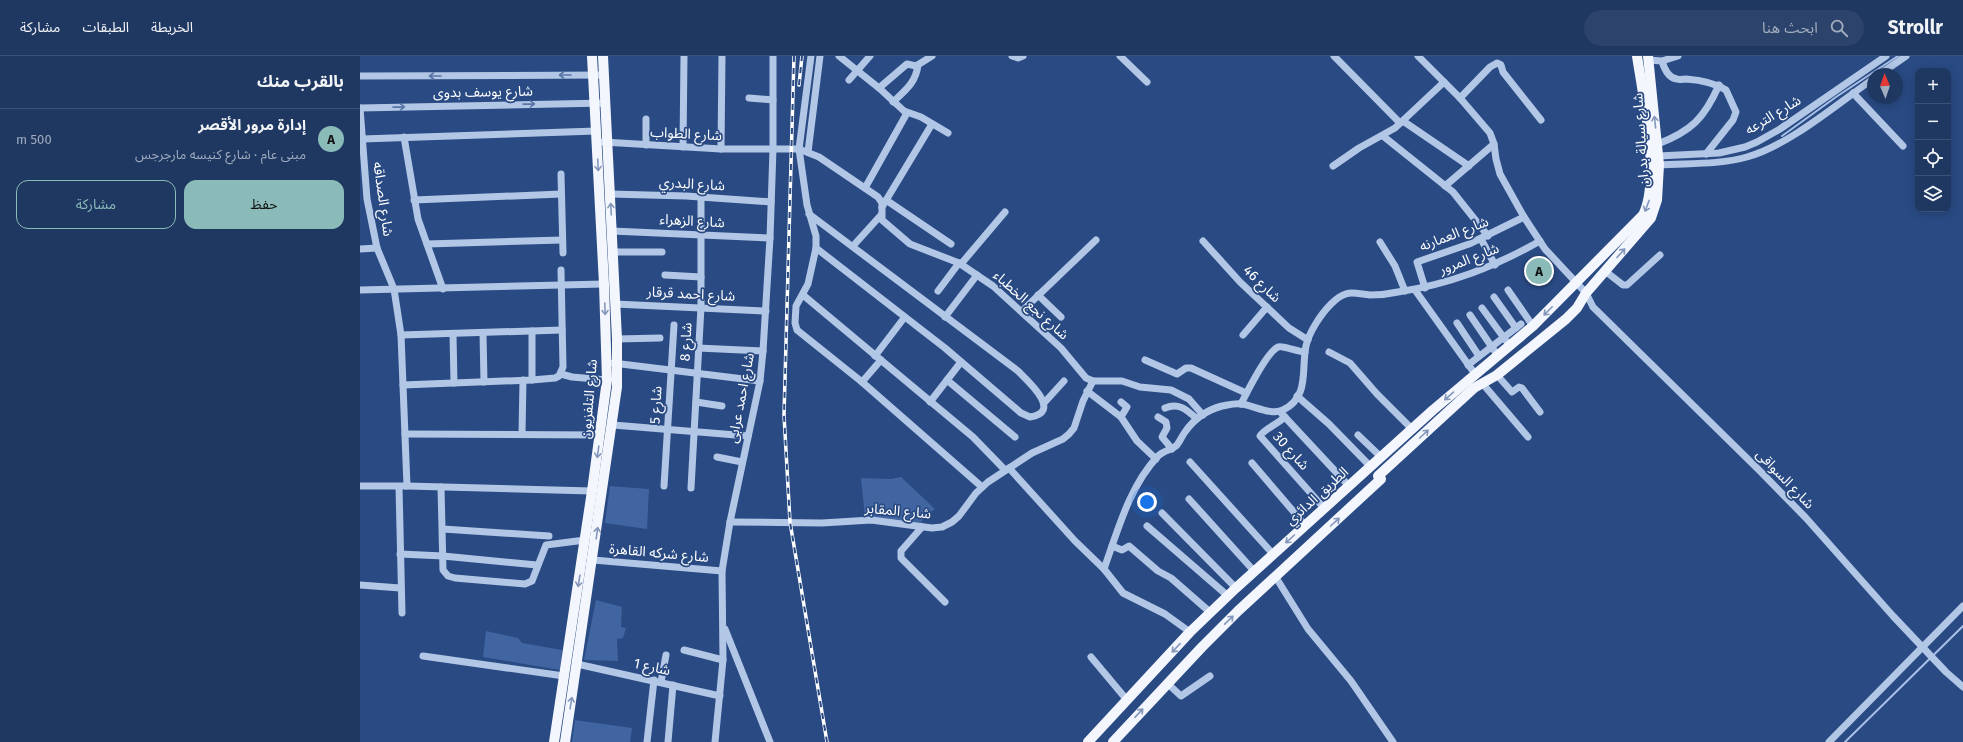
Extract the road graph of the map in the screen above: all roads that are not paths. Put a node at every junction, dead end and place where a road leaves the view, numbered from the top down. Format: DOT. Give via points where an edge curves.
graph roads {
  1 [pos="592,56"];
  2 [pos="603,56"];
  3 [pos="684,56"];
  4 [pos="722,56"];
  5 [pos="773,56"];
  6 [pos="811,56"];
  7 [pos="820,56"];
  8 [pos="839,56"];
  9 [pos="870,56"];
  10 [pos="932,56"];
  11 [pos="1012,56"];
  12 [pos="1022,56"];
  13 [pos="1120,56"];
  14 [pos="1334,56"];
  15 [pos="1418,56"];
  16 [pos="1637,56"];
  17 [pos="1678,56"];
  18 [pos="1886,56"];
  19 [pos="1906,56"];
  20 [pos="1648,58"];
  21 [pos="1662,61"];
  22 [pos="918,65"];
  23 [pos="1878,68"];
  24 [pos="1884,68"];
  25 [pos="857,70"];
  26 [pos="593,75"];
  27 [pos="604,75"];
  28 [pos="360,76"];
  29 [pos="1867,78"];
  30 [pos="849,80"];
  31 [pos="1867,80"];
  32 [pos="1146,82"];
  33 [pos="1444,82"];
  34 [pos="1719,85"];
  35 [pos="879,88"];
  36 [pos="1853,93"];
  37 [pos="749,98"];
  38 [pos="1460,98"];
  39 [pos="773,100"];
  40 [pos="894,102"];
  41 [pos="595,103"];
  42 [pos="606,103"];
  43 [pos="360,108"];
  44 [pos="907,112"];
  45 [pos="646,119"];
  46 [pos="1541,120"];
  47 [pos="1402,122"];
  48 [pos="932,124"];
  49 [pos="596,131"];
  50 [pos="948,133"];
  51 [pos="1383,136"];
  52 [pos="404,137"];
  53 [pos="362,139"];
  54 [pos="597,142"];
  55 [pos="608,142"];
  56 [pos="1494,144"];
  57 [pos="1658,144"];
  58 [pos="646,145"];
  59 [pos="1904,146"];
  60 [pos="362,147"];
  61 [pos="683,147"];
  62 [pos="721,149"];
  63 [pos="773,149"];
  64 [pos="799,150"];
  65 [pos="808,152"];
  66 [pos="1706,154"];
  67 [pos="1659,160"];
  68 [pos="1334,166"];
  69 [pos="1469,166"];
  70 [pos="561,174"];
  71 [pos="1446,186"];
  72 [pos="865,188"];
  73 [pos="561,194"];
  74 [pos="610,194"];
  75 [pos="701,197"];
  76 [pos="364,199"];
  77 [pos="414,200"];
  78 [pos="886,200"];
  79 [pos="771,202"];
  80 [pos="882,207"];
  81 [pos="1005,212"];
  82 [pos="809,214"];
  83 [pos="880,215"];
  84 [pos="1524,217"];
  85 [pos="612,231"];
  86 [pos="701,234"];
  87 [pos="1485,237"];
  88 [pos="770,238"];
  89 [pos="562,240"];
  90 [pos="1096,240"];
  91 [pos="1203,241"];
  92 [pos="1540,241"];
  93 [pos="1380,242"];
  94 [pos="427,244"];
  95 [pos="951,244"];
  96 [pos="853,246"];
  97 [pos="377,248"];
  98 [pos="816,248"];
  99 [pos="360,249"];
  100 [pos="613,252"];
  101 [pos="662,252"];
  102 [pos="563,253"];
  103 [pos="1660,254"];
  104 [pos="960,264"];
  105 [pos="1495,265"];
  106 [pos="561,270"];
  107 [pos="1605,271"];
  108 [pos="665,275"];
  109 [pos="977,275"];
  110 [pos="701,276"];
  111 [pos="1575,283"];
  112 [pos="604,284"];
  113 [pos="561,285"];
  114 [pos="1425,288"];
  115 [pos="394,289"];
  116 [pos="443,289"];
  117 [pos="360,290"];
  118 [pos="1415,290"];
  119 [pos="1508,290"];
  120 [pos="938,291"];
  121 [pos="1405,291"];
  122 [pos="1586,293"];
  123 [pos="803,295"];
  124 [pos="1038,295"];
  125 [pos="1564,295"];
  126 [pos="1494,297"];
  127 [pos="615,304"];
  128 [pos="701,307"];
  129 [pos="1267,307"];
  130 [pos="1482,308"];
  131 [pos="1577,308"];
  132 [pos="766,311"];
  133 [pos="1022,311"];
  134 [pos="1470,315"];
  135 [pos="945,316"];
  136 [pos="1061,317"];
  137 [pos="904,318"];
  138 [pos="1457,323"];
  139 [pos="674,325"];
  140 [pos="1532,326"];
  141 [pos="562,330"];
  142 [pos="532,331"];
  143 [pos="483,333"];
  144 [pos="453,334"];
  145 [pos="401,335"];
  146 [pos="1243,335"];
  147 [pos="660,338"];
  148 [pos="1503,338"];
  149 [pos="617,339"];
  150 [pos="1308,340"];
  151 [pos="1510,346"];
  152 [pos="1492,347"];
  153 [pos="698,348"];
  154 [pos="763,351"];
  155 [pos="1305,352"];
  156 [pos="1329,352"];
  157 [pos="1479,356"];
  158 [pos="1498,356"];
  159 [pos="878,358"];
  160 [pos="1145,360"];
  161 [pos="961,362"];
  162 [pos="607,363"];
  163 [pos="618,364"];
  164 [pos="1468,364"];
  165 [pos="671,370"];
  166 [pos="697,372"];
  167 [pos="561,374"];
  168 [pos="1475,374"];
  169 [pos="1496,375"];
  170 [pos="523,380"];
  171 [pos="532,380"];
  172 [pos="607,380"];
  173 [pos="947,380"];
  174 [pos="760,381"];
  175 [pos="1064,381"];
  176 [pos="1093,381"];
  177 [pos="484,382"];
  178 [pos="862,382"];
  179 [pos="454,383"];
  180 [pos="1482,383"];
  181 [pos="403,385"];
  182 [pos="1088,391"];
  183 [pos="1246,393"];
  184 [pos="1297,396"];
  185 [pos="605,398"];
  186 [pos="616,399"];
  187 [pos="696,402"];
  188 [pos="930,402"];
  189 [pos="1121,402"];
  190 [pos="1044,403"];
  191 [pos="1241,404"];
  192 [pos="722,406"];
  193 [pos="1165,408"];
  194 [pos="1280,411"];
  195 [pos="1540,412"];
  196 [pos="1121,417"];
  197 [pos="1158,417"];
  198 [pos="1200,417"];
  199 [pos="1285,417"];
  200 [pos="613,425"];
  201 [pos="1412,428"];
  202 [pos="668,430"];
  203 [pos="694,432"];
  204 [pos="405,434"];
  205 [pos="522,434"];
  206 [pos="600,435"];
  207 [pos="1358,435"];
  208 [pos="748,436"];
  209 [pos="1015,437"];
  210 [pos="1528,437"];
  211 [pos="1172,449"];
  212 [pos="717,457"];
  213 [pos="1381,457"];
  214 [pos="1156,459"];
  215 [pos="742,462"];
  216 [pos="1190,462"];
  217 [pos="1252,464"];
  218 [pos="1370,466"];
  219 [pos="1007,469"];
  220 [pos="360,486"];
  221 [pos="403,486"];
  222 [pos="664,486"];
  223 [pos="1349,486"];
  224 [pos="441,487"];
  225 [pos="982,487"];
  226 [pos="691,488"];
  227 [pos="592,491"];
  228 [pos="1189,499"];
  229 [pos="1324,508"];
  230 [pos="1162,513"];
  231 [pos="730,522"];
  232 [pos="1147,526"];
  233 [pos="922,527"];
  234 [pos="1303,527"];
  235 [pos="443,529"];
  236 [pos="549,536"];
  237 [pos="585,540"];
  238 [pos="1313,542"];
  239 [pos="1112,546"];
  240 [pos="400,554"];
  241 [pos="1273,554"];
  242 [pos="443,556"];
  243 [pos="593,560"];
  244 [pos="537,565"];
  245 [pos="1104,569"];
  246 [pos="722,571"];
  247 [pos="1254,571"];
  248 [pos="1275,576"];
  249 [pos="360,585"];
  250 [pos="400,588"];
  251 [pos="1236,588"];
  252 [pos="1228,596"];
  253 [pos="945,602"];
  254 [pos="1963,606"];
  255 [pos="402,613"];
  256 [pos="1210,613"];
  257 [pos="724,626"];
  258 [pos="1190,632"];
  259 [pos="1923,648"];
  260 [pos="684,650"];
  261 [pos="666,655"];
  262 [pos="423,656"];
  263 [pos="1091,657"];
  264 [pos="723,660"];
  265 [pos="577,664"];
  266 [pos="564,676"];
  267 [pos="1210,676"];
  268 [pos="658,681"];
  269 [pos="1167,683"];
  270 [pos="673,685"];
  271 [pos="1963,687"];
  272 [pos="720,696"];
  273 [pos="1128,700"];
  274 [pos="1110,719"];
  275 [pos="1122,731"];
  276 [pos="554,742"];
  277 [pos="565,742"];
  278 [pos="647,742"];
  279 [pos="668,742"];
  280 [pos="715,742"];
  281 [pos="770,742"];
  282 [pos="1088,742"];
  283 [pos="1112,742"];
  284 [pos="1393,742"];
  285 [pos="1829,742"];
  1 -- 26 [label="main road, شارع التلفزيون"];
  2 -- 27 [label="main road, شارع التلفزيون"];
  3 -- 61 [label="street"];
  4 -- 62 [label="street"];
  5 -- 39 [label="street, شارع احمد عرابى"];
  6 -- 64 [label="street"];
  7 -- 65 [label="street"];
  8 -- 25 [label="street"];
  9 -- 25 [label="street"];
  10 -- 22 [label="street"];
  11 -- 12 [label="street"];
  13 -- 32 [label="street"];
  14 -- 47 [label="street"];
  15 -- 33 [label="street, شارع السواقى"];
  16 -- 111 [label="main road, شارع سيالة بدران, one-way" via="1648,137 1649,199 1645,211 1637,222"];
  17 -- 21 [label="street"];
  18 -- 23 [label="street, شارع الترعه"];
  19 -- 24 [label="street, شارع الترعه"];
  20 -- 21 [label="street"];
  57 -- 20 [label="main road, شارع سيالة بدران, one-way"];
  21 -- 34 [label="street" via="1669,75 1676,80 1686,79"];
  22 -- 35 [label="street" via="907,64"];
  22 -- 40 [label="street" via="913,83"];
  25 -- 30 [label="street"];
  25 -- 35 [label="street"];
  26 -- 27 [label="street"];
  26 -- 28 [label="street, one-way"];
  26 -- 41 [label="main road, شارع التلفزيون"];
  27 -- 42 [label="main road, شارع التلفزيون"];
  29 -- 66 [label="street, شارع الترعه" via="1769,136 1738,149"];
  31 -- 36 [label="street, شارع الترعه"];
  33 -- 38 [label="street, شارع السواقى"];
  33 -- 47 [label="street"];
  34 -- 57 [label="street" via="1712,101 1697,121 1678,136"];
  34 -- 66 [label="street" via="1726,90 1736,112 1734,120"];
  35 -- 40 [label="street"];
  36 -- 59 [label="street"];
  36 -- 67 [label="street, شارع الترعه" via="1786,140 1760,153 1732,160"];
  37 -- 39 [label="street"];
  38 -- 46 [label="street" via="1497,63"];
  38 -- 56 [label="street, شارع السواقى" via="1490,133"];
  39 -- 63 [label="street, شارع احمد عرابى"];
  40 -- 44 [label="street"];
  41 -- 42 [label="street, شارع يوسف بدوى"];
  43 -- 41 [label="street, شارع يوسف بدوى, one-way"];
  41 -- 49 [label="main road, شارع التلفزيون"];
  42 -- 55 [label="main road, شارع التلفزيون"];
  43 -- 53 [label="street, شارع الصداقه"];
  44 -- 48 [label="street"];
  44 -- 72 [label="street"];
  45 -- 58 [label="street"];
  47 -- 51 [label="street"];
  47 -- 69 [label="street"];
  48 -- 50 [label="street"];
  48 -- 78 [label="street"];
  49 -- 52 [label="street"];
  49 -- 54 [label="main road, شارع التلفزيون"];
  51 -- 68 [label="street" via="1359,148"];
  51 -- 71 [label="street"];
  52 -- 53 [label="street"];
  52 -- 77 [label="street"];
  53 -- 60 [label="street, شارع الصداقه"];
  54 -- 55 [label="street, شارع الطواب"];
  54 -- 112 [label="main road, شارع التلفزيون, one-way"];
  55 -- 58 [label="street, شارع الطواب"];
  55 -- 74 [label="main road, شارع التلفزيون"];
  56 -- 69 [label="street"];
  56 -- 84 [label="street, شارع السواقى" via="1500,174"];
  57 -- 67 [label="main road, شارع سيالة بدران"];
  58 -- 61 [label="street, شارع الطواب"];
  60 -- 76 [label="street, شارع الصداقه"];
  61 -- 62 [label="street, شارع الطواب"];
  62 -- 63 [label="street, شارع الطواب"];
  63 -- 64 [label="street"];
  63 -- 79 [label="street, شارع احمد عرابى"];
  64 -- 65 [label="street"];
  64 -- 82 [label="street"];
  65 -- 72 [label="street" via="831,164"];
  66 -- 67 [label="street, شارع الترعه"];
  107 -- 67 [label="main road, شارع سيالة بدران, one-way" via="1651,218 1658,200"];
  69 -- 71 [label="street"];
  70 -- 73 [label="street"];
  71 -- 87 [label="street" via="1461,200"];
  72 -- 80 [label="street" via="878,197"];
  73 -- 77 [label="street"];
  73 -- 89 [label="street"];
  74 -- 75 [label="street, شارع البدري"];
  85 -- 74 [label="main road, شارع التلفزيون, one-way"];
  75 -- 79 [label="street, شارع البدري"];
  75 -- 86 [label="street, شارع 8"];
  76 -- 97 [label="street, شارع الصداقه"];
  77 -- 94 [label="street"];
  78 -- 80 [label="street"];
  78 -- 95 [label="street"];
  79 -- 88 [label="street, شارع احمد عرابى"];
  80 -- 83 [label="street"];
  81 -- 104 [label="street"];
  82 -- 96 [label="street"];
  82 -- 98 [label="street" via="816,236"];
  83 -- 96 [label="street"];
  83 -- 104 [label="street, شارع نجع الخطباء" via="884,223 910,244"];
  84 -- 87 [label="street, شارع العمارنه"];
  84 -- 92 [label="street, شارع السواقى"];
  85 -- 86 [label="street, شارع الزهراء"];
  85 -- 100 [label="main road, شارع التلفزيون"];
  86 -- 88 [label="street, شارع الزهراء"];
  86 -- 110 [label="street, شارع 8"];
  87 -- 105 [label="street"];
  87 -- 114 [label="street, شارع العمارنه" via="1417,262"];
  88 -- 132 [label="street, شارع احمد عرابى"];
  89 -- 94 [label="street"];
  89 -- 102 [label="street"];
  90 -- 124 [label="street"];
  91 -- 129 [label="street, شارع 46"];
  92 -- 105 [label="street, شارع المرور"];
  92 -- 111 [label="street, شارع السواقى"];
  93 -- 121 [label="street" via="1395,266"];
  94 -- 116 [label="street"];
  96 -- 135 [label="street"];
  97 -- 99 [label="street"];
  97 -- 115 [label="street, شارع الصداقه"];
  98 -- 123 [label="street"];
  98 -- 137 [label="street"];
  100 -- 101 [label="street"];
  100 -- 127 [label="main road, شارع التلفزيون"];
  103 -- 107 [label="street" via="1628,285 1623,285"];
  104 -- 109 [label="street, شارع نجع الخطباء"];
  104 -- 120 [label="street"];
  105 -- 114 [label="street, شارع المرور"];
  106 -- 113 [label="street"];
  107 -- 122 [label="main road, شارع سيالة بدران"];
  108 -- 110 [label="street"];
  109 -- 133 [label="street, شارع نجع الخطباء"];
  109 -- 135 [label="street"];
  110 -- 128 [label="street, شارع 8"];
  111 -- 122 [label="street, شارع السواقى"];
  111 -- 125 [label="main road, الطريق الدائري"];
  112 -- 113 [label="street"];
  112 -- 162 [label="main road, شارع التلفزيون, one-way"];
  113 -- 116 [label="street"];
  113 -- 141 [label="street"];
  114 -- 118 [label="street, شارع المرور"];
  115 -- 116 [label="street"];
  115 -- 117 [label="street"];
  115 -- 145 [label="street, شارع الصداقه"];
  118 -- 121 [label="street, شارع المرور"];
  118 -- 164 [label="street"];
  119 -- 140 [label="street"];
  121 -- 150 [label="street, شارع المرور" via="1379,295 1354,292 1342,295 1322,315"];
  122 -- 131 [label="main road"];
  122 -- 259 [label="street, شارع السواقى" via="1593,307 1806,518"];
  123 -- 159 [label="street"];
  123 -- 178 [label="street" via="796,306 797,330"];
  124 -- 133 [label="street"];
  124 -- 136 [label="street"];
  125 -- 131 [label="main road"];
  125 -- 140 [label="main road, الطريق الدائري, one-way"];
  126 -- 148 [label="street" via="1519,326"];
  127 -- 128 [label="street, شارع احمد قرقار"];
  127 -- 149 [label="main road, شارع التلفزيون"];
  128 -- 132 [label="street, شارع احمد قرقار"];
  128 -- 153 [label="street, شارع 8"];
  129 -- 146 [label="street"];
  129 -- 150 [label="street, شارع 46" via="1294,333"];
  130 -- 148 [label="street"];
  131 -- 169 [label="main road" via="1554,330"];
  132 -- 154 [label="street, شارع احمد عرابى"];
  133 -- 176 [label="street, شارع نجع الخطباء" via="1061,348 1080,373"];
  134 -- 152 [label="street"];
  135 -- 190 [label="street" via="1018,371"];
  137 -- 159 [label="street"];
  137 -- 161 [label="street"];
  138 -- 157 [label="street"];
  139 -- 165 [label="street, شارع 5"];
  140 -- 151 [label="main road, الطريق الدائري"];
  141 -- 142 [label="street"];
  141 -- 167 [label="street"];
  142 -- 143 [label="street"];
  142 -- 171 [label="street"];
  143 -- 144 [label="street"];
  143 -- 177 [label="street"];
  144 -- 145 [label="street"];
  144 -- 179 [label="street"];
  145 -- 181 [label="street, شارع الصداقه"];
  147 -- 149 [label="street"];
  148 -- 151 [label="street"];
  148 -- 152 [label="street"];
  149 -- 163 [label="main road, شارع التلفزيون"];
  150 -- 155 [label="street, شارع المرور"];
  151 -- 158 [label="main road, الطريق الدائري"];
  152 -- 157 [label="street"];
  152 -- 158 [label="street"];
  153 -- 154 [label="street"];
  153 -- 166 [label="street, شارع 8"];
  154 -- 174 [label="street, شارع احمد عرابى"];
  155 -- 183 [label="street" via="1278,347"];
  155 -- 184 [label="street, شارع المرور" via="1305,375"];
  156 -- 201 [label="street" via="1350,363"];
  157 -- 164 [label="street"];
  158 -- 168 [label="main road, الطريق الدائري"];
  159 -- 178 [label="street"];
  159 -- 188 [label="street"];
  160 -- 183 [label="street" via="1177,374 1191,368"];
  161 -- 173 [label="street"];
  161 -- 190 [label="street" via="1026,416 1041,413"];
  162 -- 163 [label="street"];
  162 -- 172 [label="main road, شارع التلفزيون"];
  163 -- 165 [label="street"];
  163 -- 186 [label="main road, شارع التلفزيون"];
  164 -- 168 [label="street"];
  165 -- 166 [label="street"];
  165 -- 202 [label="street, شارع 5"];
  166 -- 174 [label="street"];
  166 -- 187 [label="street, شارع 8"];
  167 -- 171 [label="street" via="555,378"];
  167 -- 172 [label="street"];
  168 -- 201 [label="main road, الطريق الدائري, one-way"];
  169 -- 180 [label="main road"];
  169 -- 195 [label="street" via="1512,392 1519,387 1522,388"];
  170 -- 171 [label="street"];
  170 -- 177 [label="street"];
  170 -- 205 [label="street"];
  172 -- 185 [label="main road, شارع التلفزيون"];
  173 -- 188 [label="street"];
  173 -- 209 [label="street"];
  174 -- 208 [label="street, شارع احمد عرابى"];
  175 -- 190 [label="street"];
  176 -- 182 [label="street, شارع المقابر"];
  176 -- 198 [label="street" via="1117,380 1140,387 1171,390 1189,399"];
  177 -- 179 [label="street"];
  178 -- 225 [label="street"];
  179 -- 181 [label="street"];
  180 -- 210 [label="street"];
  238 -- 180 [label="main road, one-way" via="1381,479 1378,476"];
  181 -- 204 [label="street, شارع الصداقه"];
  182 -- 196 [label="street"];
  182 -- 219 [label="street, شارع المقابر" via="1074,428 1063,440 1044,447"];
  183 -- 191 [label="street"];
  184 -- 194 [label="street"];
  184 -- 218 [label="street"];
  185 -- 186 [label="main road"];
  185 -- 206 [label="main road, شارع التلفزيون"];
  186 -- 200 [label="main road, شارع التلفزيون"];
  187 -- 192 [label="street"];
  187 -- 203 [label="street, شارع 8"];
  188 -- 219 [label="street"];
  189 -- 196 [label="street" via="1127,407"];
  191 -- 194 [label="street"];
  191 -- 198 [label="street" via="1222,406"];
  193 -- 198 [label="street" via="1180,406"];
  194 -- 199 [label="street"];
  196 -- 214 [label="street" via="1137,441"];
  197 -- 211 [label="street" via="1166,422 1167,428 1162,437"];
  198 -- 211 [label="street"];
  199 -- 223 [label="street"];
  199 -- 229 [label="street, شارع 30" via="1260,436"];
  200 -- 202 [label="street"];
  243 -- 200 [label="main road, شارع التلفزيون, one-way"];
  201 -- 213 [label="main road, الطريق الدائري"];
  202 -- 203 [label="street"];
  202 -- 222 [label="street, شارع 5"];
  203 -- 208 [label="street"];
  203 -- 226 [label="street, شارع 8"];
  204 -- 205 [label="street"];
  204 -- 221 [label="street, شارع الصداقه"];
  205 -- 206 [label="street"];
  206 -- 227 [label="main road, شارع التلفزيون, one-way"];
  207 -- 213 [label="street"];
  208 -- 215 [label="street, شارع احمد عرابى"];
  211 -- 214 [label="street" via="1162,452"];
  212 -- 215 [label="street"];
  213 -- 218 [label="main road, الطريق الدائري"];
  214 -- 239 [label="street" via="1133,491"];
  215 -- 231 [label="street, شارع احمد عرابى"];
  216 -- 241 [label="street"];
  217 -- 234 [label="street"];
  218 -- 223 [label="main road, الطريق الدائري"];
  219 -- 225 [label="street, شارع المقابر"];
  219 -- 245 [label="street"];
  220 -- 221 [label="street"];
  221 -- 224 [label="street"];
  221 -- 240 [label="street, شارع الصداقه"];
  223 -- 229 [label="main road, الطريق الدائري"];
  224 -- 227 [label="street"];
  224 -- 235 [label="street"];
  225 -- 233 [label="street, شارع المقابر" via="952,522 932,528"];
  227 -- 237 [label="main road, شارع التلفزيون"];
  228 -- 247 [label="street"];
  229 -- 234 [label="main road, الطريق الدائري"];
  230 -- 251 [label="street"];
  231 -- 233 [label="street, شارع المقابر" via="822,523 871,520"];
  231 -- 246 [label="street, شارع احمد عرابى"];
  232 -- 252 [label="street"];
  233 -- 253 [label="street" via="901,551 901,558"];
  234 -- 238 [label="main road"];
  234 -- 241 [label="main road, الطريق الدائري, one-way"];
  235 -- 236 [label="street"];
  235 -- 242 [label="street"];
  237 -- 244 [label="street" via="546,545"];
  237 -- 266 [label="main road, شارع التلفزيون, one-way"];
  238 -- 248 [label="main road"];
  239 -- 245 [label="street"];
  239 -- 256 [label="street" via="1122,550 1129,546 1158,571 1171,578"];
  240 -- 242 [label="street"];
  240 -- 250 [label="street, شارع الصداقه"];
  241 -- 247 [label="main road, الطريق الدائري"];
  242 -- 244 [label="street"];
  242 -- 244 [label="street" via="445,574 455,578 525,584 532,581"];
  243 -- 246 [label="street, شارع شركه القاهرة"];
  243 -- 265 [label="main road, شارع التلفزيون"];
  245 -- 258 [label="street" via="1122,593 1165,614"];
  246 -- 257 [label="street, شارع احمد عرابى"];
  247 -- 251 [label="main road, الطريق الدائري"];
  269 -- 248 [label="main road, one-way"];
  248 -- 284 [label="street" via="1308,629 1351,681"];
  249 -- 250 [label="street"];
  250 -- 255 [label="street, شارع الصداقه"];
  251 -- 252 [label="main road, الطريق الدائري"];
  252 -- 256 [label="main road, الطريق الدائري"];
  254 -- 259 [label="street"];
  256 -- 258 [label="main road, الطريق الدائري"];
  257 -- 264 [label="street, شارع احمد عرابى"];
  257 -- 281 [label="street"];
  258 -- 273 [label="main road, الطريق الدائري, one-way"];
  259 -- 271 [label="street, شارع السواقى"];
  259 -- 285 [label="street"];
  260 -- 264 [label="street"];
  261 -- 268 [label="street"];
  262 -- 266 [label="street"];
  263 -- 273 [label="street"];
  264 -- 272 [label="street, شارع احمد عرابى"];
  265 -- 268 [label="street, شارع 1"];
  277 -- 265 [label="main road, شارع التلفزيون, one-way"];
  266 -- 276 [label="main road, شارع التلفزيون"];
  267 -- 269 [label="street" via="1183,696"];
  268 -- 270 [label="street, شارع 1"];
  268 -- 278 [label="street"];
  275 -- 269 [label="main road, one-way"];
  270 -- 272 [label="street, شارع 1"];
  270 -- 279 [label="street"];
  272 -- 280 [label="street, شارع احمد عرابى"];
  273 -- 274 [label="main road, الطريق الدائري"];
  274 -- 275 [label="main road"];
  274 -- 282 [label="main road, الطريق الدائري"];
  275 -- 283 [label="main road"];
}
